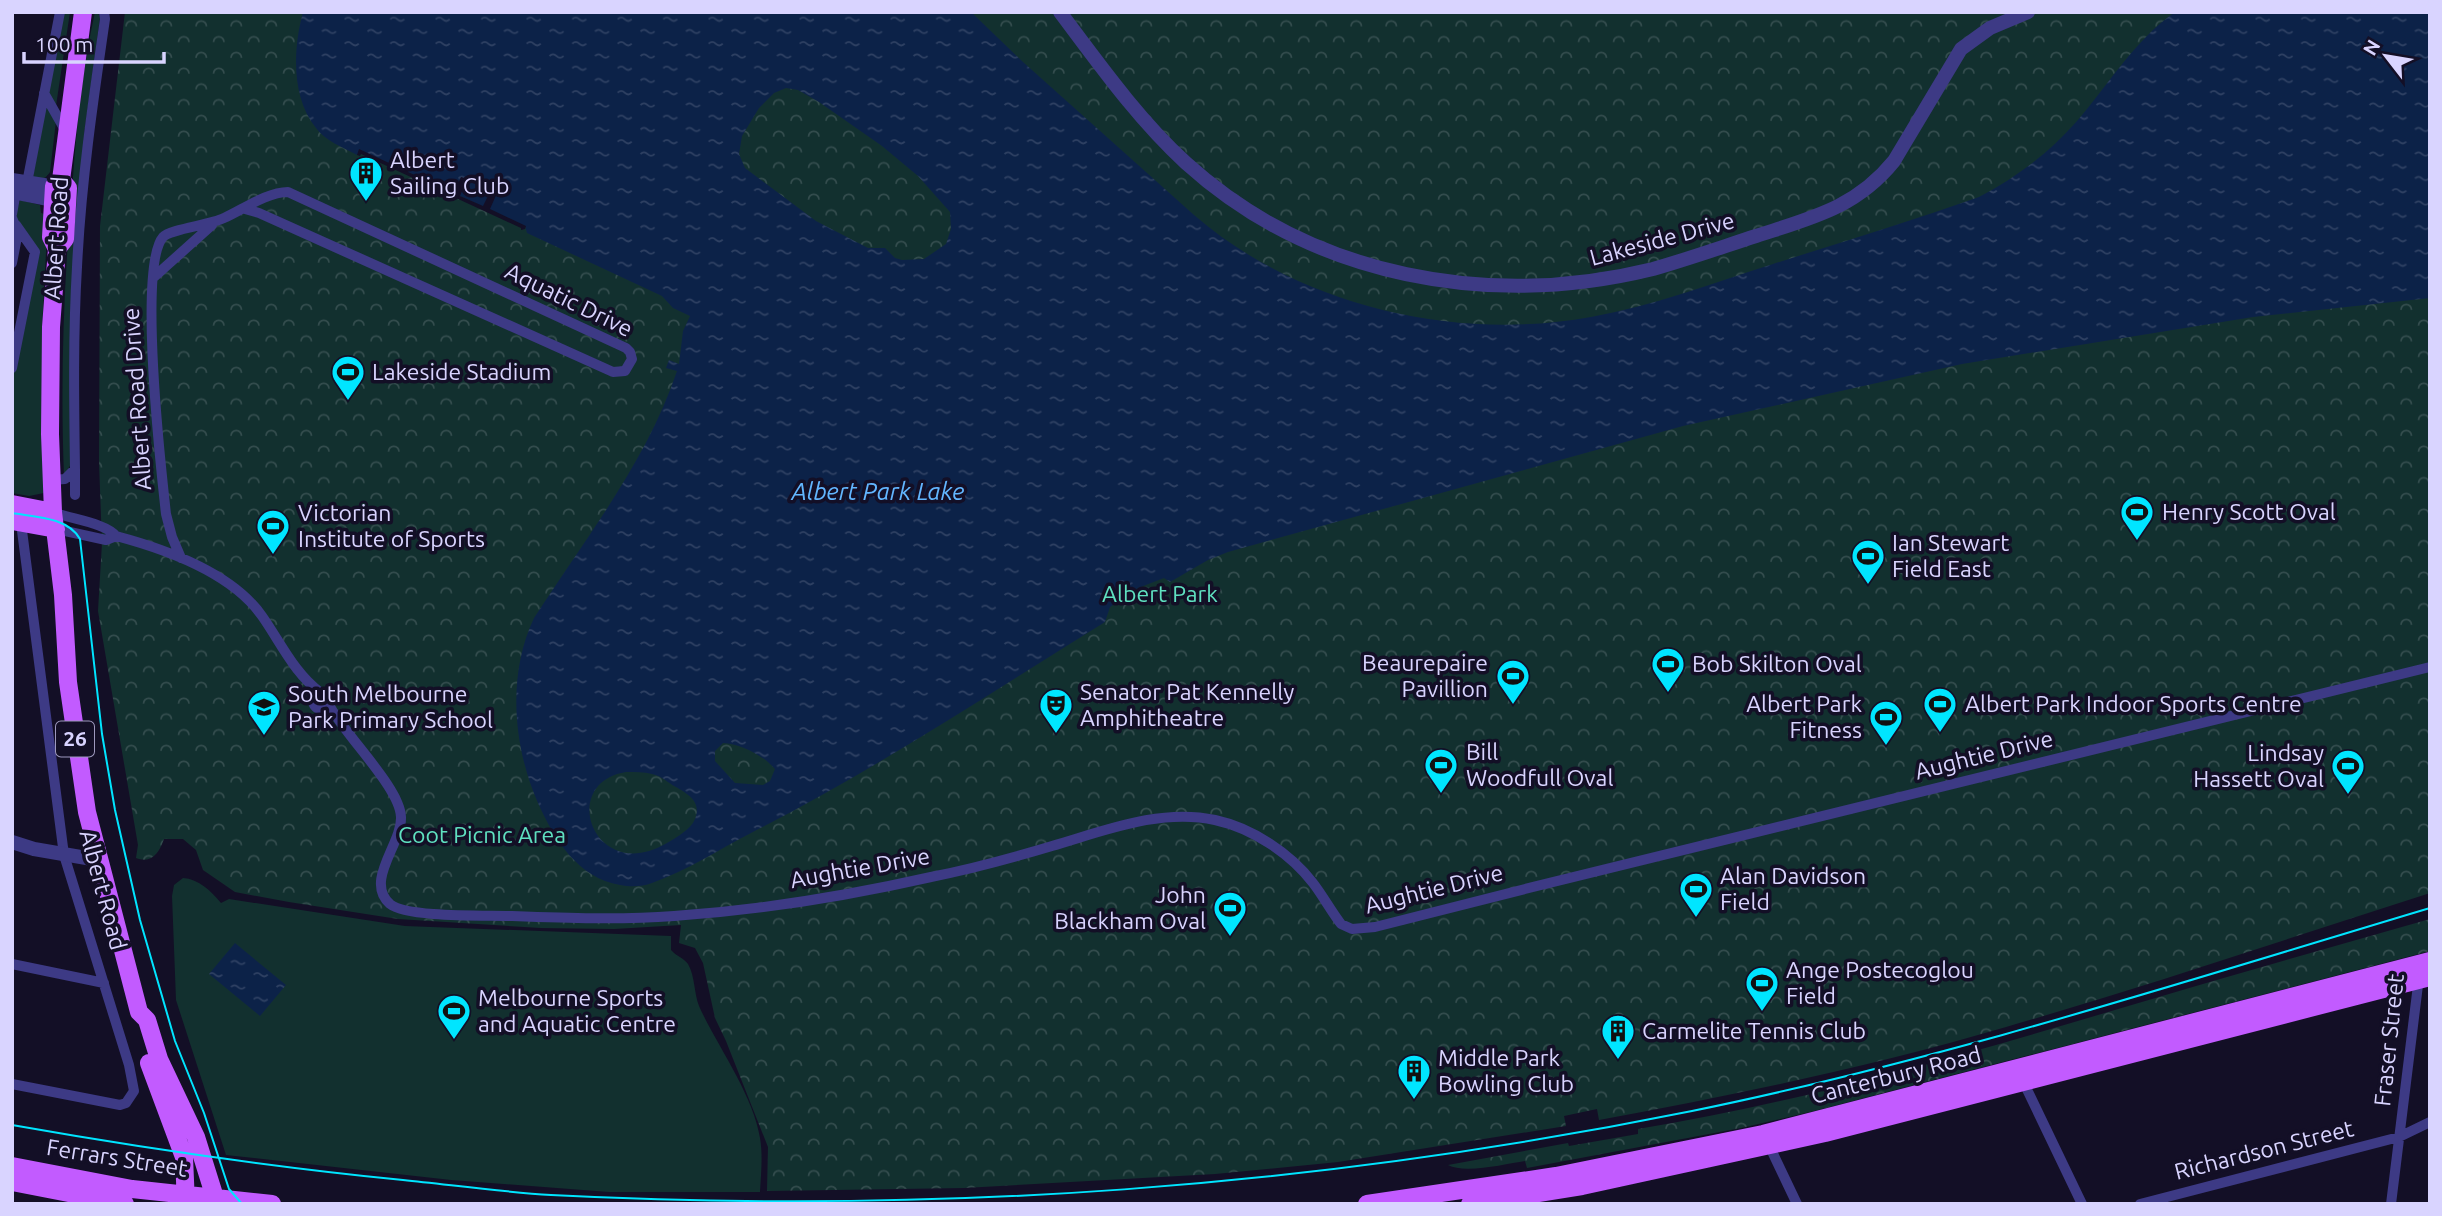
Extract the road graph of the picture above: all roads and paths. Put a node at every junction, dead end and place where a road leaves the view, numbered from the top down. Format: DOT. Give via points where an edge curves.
graph roads {
  1 [pos="60,12"];
  2 [pos="83,12"];
  3 [pos="104,12"];
  4 [pos="1060,12"];
  5 [pos="2028,12"];
  6 [pos="44,93"];
  7 [pos="66,133"];
  8 [pos="17,186"];
  9 [pos="61,192"];
  10 [pos="245,209"];
  11 [pos="14,219"];
  12 [pos="214,223"];
  13 [pos="164,236"];
  14 [pos="12,264"];
  15 [pos="154,276"];
  16 [pos="12,368"];
  17 [pos="75,469"];
  18 [pos="52,480"];
  19 [pos="75,495"];
  20 [pos="12,504"];
  21 [pos="55,521"];
  22 [pos="17,522"];
  23 [pos="116,536"];
  24 [pos="181,558"];
  25 [pos="2430,667"];
  26 [pos="12,842"];
  27 [pos="64,855"];
  28 [pos="98,860"];
  29 [pos="12,964"];
  30 [pos="2424,970"];
  31 [pos="104,983"];
  32 [pos="139,1012"];
  33 [pos="2020,1075"];
  34 [pos="12,1084"];
  35 [pos="2430,1122"];
  36 [pos="2399,1137"];
  37 [pos="1766,1140"];
  38 [pos="12,1166"];
  39 [pos="12,1182"];
  40 [pos="1552,1198"];
  41 [pos="186,1199"];
  42 [pos="216,1200"];
  43 [pos="125,1204"];
  44 [pos="272,1204"];
  45 [pos="1367,1204"];
  46 [pos="1470,1204"];
  47 [pos="1797,1204"];
  48 [pos="2082,1204"];
  49 [pos="2140,1204"];
  50 [pos="2390,1204"];
  1 -- 6 [label="street, Albert Road"];
  2 -- 7 [label="main road, Albert Road / 26"];
  3 -- 17 [label="street, Albert Road" via="77,265"];
  4 -- 5 [label="street, Lakeside Drive" via="1150,126 1200,175 1253,212 1317,245 1375,266 1451,283 1508,287 1568,285 1626,276 1829,213 1864,192 1894,161 1961,49 1990,28"];
  6 -- 7 [label="street"];
  6 -- 8 [label="street, Albert Road"];
  7 -- 9 [label="main road, Albert Road / 26"];
  8 -- 9 [label="street"];
  8 -- 11 [label="street, Albert Road"];
  9 -- 18 [label="main road, Albert Road / 26" via="65,239 57,249 50,369"];
  10 -- 10 [label="street, Aquatic Drive" via="288,192 626,348 631,362 625,371 613,372"];
  10 -- 12 [label="street, Aquatic Drive"];
  11 -- 14 [label="street, Albert Road" via="18,234"];
  11 -- 16 [label="street, Albert Road" via="35,252"];
  12 -- 13 [label="street, Aquatic Drive"];
  12 -- 15 [label="street, Aquatic Drive"];
  13 -- 15 [label="street, Albert Road Drive"];
  15 -- 24 [label="street, Albert Road Drive" via="151,333 165,506"];
  17 -- 18 [label="street" via="65,479"];
  17 -- 19 [label="street, Albert Road"];
  18 -- 21 [label="main road, Albert Road / 26"];
  20 -- 21 [label="main road"];
  21 -- 22 [label="main road"];
  21 -- 23 [label="street, Aughtie Drive" via="106,540"];
  21 -- 23 [label="street, Aughtie Drive" via="110,528"];
  21 -- 28 [label="main road, Albert Road / 26" via="68,682"];
  22 -- 27 [label="street, Albert Road"];
  23 -- 24 [label="street, Aughtie Drive"];
  24 -- 25 [label="street, Aughtie Drive" via="244,595 320,701 390,787 401,818 381,887 389,903 402,910 447,914 640,918 711,913 931,877 1131,824 1188,816 1223,822 1286,855 1341,924 1355,929 1395,923"];
  26 -- 27 [label="street"];
  27 -- 28 [label="street"];
  27 -- 31 [label="street, Albert Road"];
  28 -- 32 [label="main road, Albert Road / 26"];
  29 -- 31 [label="street"];
  30 -- 33 [label="main road, Canterbury Road"];
  30 -- 36 [label="street, Fraser Street"];
  31 -- 34 [label="street, Albert Road" via="134,1091 127,1103"];
  32 -- 41 [label="main road, Albert Road / 26" via="135,1024 184,1157"];
  32 -- 42 [label="main road, Albert Road / 26" via="196,1137"];
  33 -- 37 [label="main road, Canterbury Road"];
  33 -- 48 [label="street"];
  35 -- 36 [label="street, Richardson Street"];
  36 -- 49 [label="street, Richardson Street"];
  36 -- 50 [label="street, Fraser Street"];
  37 -- 40 [label="main road, Canterbury Road"];
  37 -- 45 [label="main road, Canterbury Road"];
  37 -- 47 [label="street"];
  38 -- 41 [label="main road, Ferrars Street"];
  39 -- 43 [label="main road, Ferrars Street"];
  40 -- 46 [label="main road, Canterbury Road"];
  41 -- 42 [label="main road, Ferrars Street"];
  42 -- 44 [label="main road"];
}
